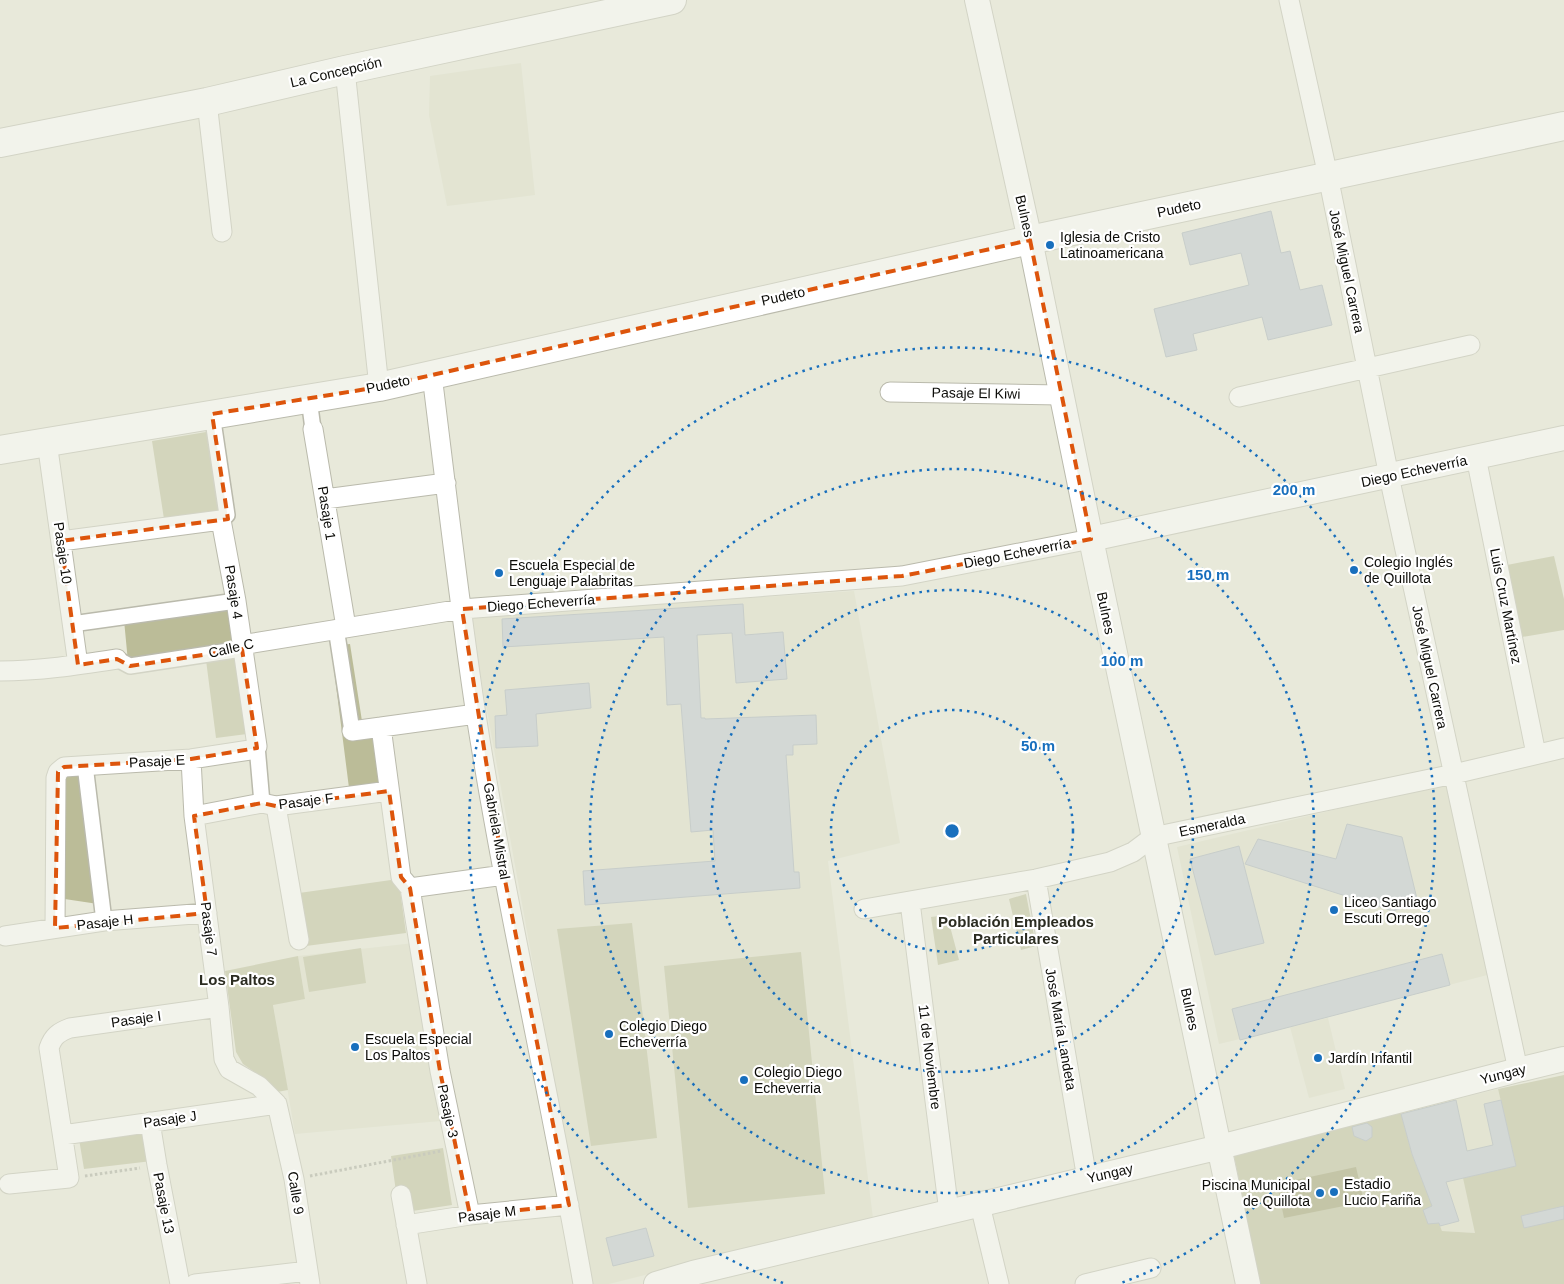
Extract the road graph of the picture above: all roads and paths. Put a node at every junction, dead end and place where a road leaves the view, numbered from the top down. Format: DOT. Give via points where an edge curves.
graph roads {
  1 [pos="672,0"];
  2 [pos="976,0"];
  3 [pos="1289,0"];
  4 [pos="345,70"];
  5 [pos="207,102"];
  6 [pos="1564,126"];
  7 [pos="0,143"];
  8 [pos="1328,176"];
  9 [pos="222,232"];
  10 [pos="1030,240"];
  11 [pos="1470,345"];
  12 [pos="1367,367"];
  13 [pos="432,375"];
  14 [pos="379,387"];
  15 [pos="890,392"];
  16 [pos="1061,395"];
  17 [pos="1239,397"];
  18 [pos="309,399"];
  19 [pos="212,414"];
  20 [pos="313,429"];
  21 [pos="1564,438"];
  22 [pos="48,442"];
  23 [pos="0,450"];
  24 [pos="1476,457"];
  25 [pos="1388,476"];
  26 [pos="446,483"];
  27 [pos="325,499"];
  28 [pos="221,520"];
  29 [pos="1091,539"];
  30 [pos="61,541"];
  31 [pos="236,601"];
  32 [pos="462,609"];
  33 [pos="72,624"];
  34 [pos="341,628"];
  35 [pos="241,645"];
  36 [pos="117,659"];
  37 [pos="78,665"];
  38 [pos="0,671"];
  39 [pos="476,714"];
  40 [pos="380,727"];
  41 [pos="352,731"];
  42 [pos="257,746"];
  43 [pos="1564,748"];
  44 [pos="1536,754"];
  45 [pos="191,759"];
  46 [pos="85,765"];
  47 [pos="1454,774"];
  48 [pos="389,791"];
  49 [pos="269,805"];
  50 [pos="194,816"];
  51 [pos="1153,838"];
  52 [pos="504,875"];
  53 [pos="1036,879"];
  54 [pos="406,885"];
  55 [pos="910,902"];
  56 [pos="864,909"];
  57 [pos="207,913"];
  58 [pos="104,920"];
  59 [pos="55,928"];
  60 [pos="5,936"];
  61 [pos="300,940"];
  62 [pos="219,1007"];
  63 [pos="1564,1059"];
  64 [pos="1518,1070"];
  65 [pos="277,1104"];
  66 [pos="150,1122"];
  67 [pos="63,1135"];
  68 [pos="1220,1147"];
  69 [pos="456,1148"];
  70 [pos="157,1165"];
  71 [pos="69,1178"];
  72 [pos="294,1179"];
  73 [pos="1087,1179"];
  74 [pos="9,1184"];
  75 [pos="401,1195"];
  76 [pos="569,1205"];
  77 [pos="980,1205"];
  78 [pos="949,1212"];
  79 [pos="470,1215"];
  80 [pos="406,1225"];
  81 [pos="1151,1268"];
  82 [pos="309,1278"];
  83 [pos="694,1278"];
  84 [pos="1095,1283"];
  85 [pos="180,1284"];
  86 [pos="195,1284"];
  87 [pos="417,1284"];
  88 [pos="583,1284"];
  89 [pos="656,1284"];
  90 [pos="999,1284"];
  91 [pos="1248,1284"];
  1 -- 4 [label="main road, La Concepción"];
  2 -- 10 [label="street, Bulnes"];
  3 -- 8 [label="street, José Miguel Carrera"];
  4 -- 5 [label="main road, La Concepción"];
  4 -- 14 [label="street"];
  5 -- 7 [label="main road, La Concepción"];
  5 -- 9 [label="street"];
  6 -- 8 [label="main road, Pudeto"];
  8 -- 10 [label="main road, Pudeto"];
  8 -- 12 [label="street, José Miguel Carrera"];
  10 -- 13 [label="main road, Pudeto"];
  10 -- 16 [label="street, Bulnes"];
  11 -- 12 [label="street"];
  12 -- 17 [label="street"];
  12 -- 25 [label="street, José Miguel Carrera"];
  13 -- 14 [label="main road, Pudeto"];
  13 -- 26 [label="street, Gabriela Mistral"];
  14 -- 18 [label="main road, Pudeto"];
  15 -- 16 [label="street, Pasaje El Kiwi"];
  16 -- 29 [label="street, Bulnes"];
  18 -- 19 [label="main road, Pudeto"];
  18 -- 20 [label="street, Pasaje 1"];
  19 -- 22 [label="main road, Pudeto"];
  19 -- 28 [label="street, Pasaje 4" via="227,515"];
  20 -- 27 [label="street, Pasaje 1"];
  21 -- 24 [label="street, Diego Echeverría"];
  22 -- 23 [label="main road, Pudeto"];
  22 -- 30 [label="street, Pasaje 10"];
  24 -- 25 [label="street, Diego Echeverría"];
  24 -- 44 [label="street, Luis Cruz Martínez"];
  25 -- 29 [label="street, Diego Echeverría"];
  25 -- 47 [label="street, José Miguel Carrera"];
  26 -- 27 [label="street"];
  26 -- 32 [label="street, Gabriela Mistral"];
  27 -- 34 [label="street, Pasaje 1"];
  28 -- 30 [label="street"];
  28 -- 31 [label="street, Pasaje 4"];
  29 -- 32 [label="street, Diego Echeverría" via="902,576"];
  29 -- 51 [label="street, Bulnes"];
  30 -- 33 [label="street, Pasaje 10"];
  31 -- 33 [label="street"];
  31 -- 35 [label="street, Pasaje 4"];
  32 -- 34 [label="street, Calle C"];
  32 -- 39 [label="street, Gabriela Mistral"];
  33 -- 37 [label="street, Pasaje 10"];
  34 -- 35 [label="street, Calle C"];
  34 -- 41 [label="street, Pasaje 1"];
  35 -- 36 [label="street, Calle C" via="235,650 130,666"];
  35 -- 42 [label="street, Pasaje 4"];
  36 -- 37 [label="street, Calle C"];
  37 -- 38 [label="street, Calle C"];
  39 -- 40 [label="street"];
  39 -- 52 [label="street, Gabriela Mistral"];
  40 -- 41 [label="street"];
  40 -- 48 [label="street, Pasaje 3"];
  42 -- 45 [label="street, Pasaje E" via="250,750"];
  42 -- 49 [label="street, Pasaje 4"];
  43 -- 44 [label="street, Esmeralda"];
  44 -- 47 [label="street, Esmeralda"];
  45 -- 46 [label="street, Pasaje E"];
  45 -- 50 [label="street, Pasaje 7"];
  46 -- 58 [label="street"];
  46 -- 59 [label="street, Pasaje E" via="64,767 56,778"];
  47 -- 51 [label="street, Esmeralda"];
  47 -- 64 [label="street, José Miguel Carrera"];
  48 -- 49 [label="street, Pasaje F"];
  48 -- 54 [label="street, Pasaje 3" via="401,876"];
  49 -- 50 [label="street, Pasaje F"];
  49 -- 61 [label="street"];
  50 -- 57 [label="street, Pasaje 7"];
  51 -- 53 [label="street, Esmeralda" via="1110,862"];
  51 -- 68 [label="street, Bulnes"];
  52 -- 54 [label="street"];
  52 -- 76 [label="street, Gabriela Mistral"];
  53 -- 55 [label="street, Esmeralda"];
  53 -- 73 [label="street, José María Landeta"];
  54 -- 69 [label="street, Pasaje 3"];
  55 -- 56 [label="street, Esmeralda"];
  55 -- 78 [label="street, 11 de Noviembre"];
  57 -- 58 [label="street, Pasaje H"];
  57 -- 62 [label="street, Pasaje 7"];
  58 -- 59 [label="street, Pasaje H"];
  59 -- 60 [label="street, Pasaje H"];
  62 -- 65 [label="street, Pasaje 7" via="224,1059 229,1069 259,1086"];
  62 -- 67 [label="street, Pasaje I" via="70,1028 54,1036 49,1048"];
  63 -- 64 [label="street, Yungay"];
  64 -- 68 [label="street, Yungay"];
  65 -- 66 [label="street, Pasaje J"];
  65 -- 72 [label="street, Calle 9"];
  66 -- 67 [label="street, Pasaje J"];
  66 -- 70 [label="street, Pasaje 13"];
  67 -- 71 [label="street"];
  68 -- 73 [label="street, Yungay"];
  68 -- 91 [label="street, Bulnes"];
  69 -- 72 [label="path"];
  69 -- 79 [label="street, Pasaje 3"];
  70 -- 71 [label="path"];
  70 -- 85 [label="street, Pasaje 13"];
  71 -- 74 [label="street"];
  72 -- 82 [label="street, Calle 9"];
  73 -- 77 [label="street, Yungay"];
  75 -- 80 [label="street"];
  76 -- 79 [label="street, Pasaje M"];
  76 -- 88 [label="street, Gabriela Mistral"];
  77 -- 78 [label="street, Yungay"];
  77 -- 90 [label="street"];
  78 -- 83 [label="street, Yungay"];
  79 -- 80 [label="street, Pasaje M"];
  80 -- 87 [label="street"];
  81 -- 84 [label="street"];
  82 -- 86 [label="street"];
  83 -- 89 [label="street, Yungay"];
}
